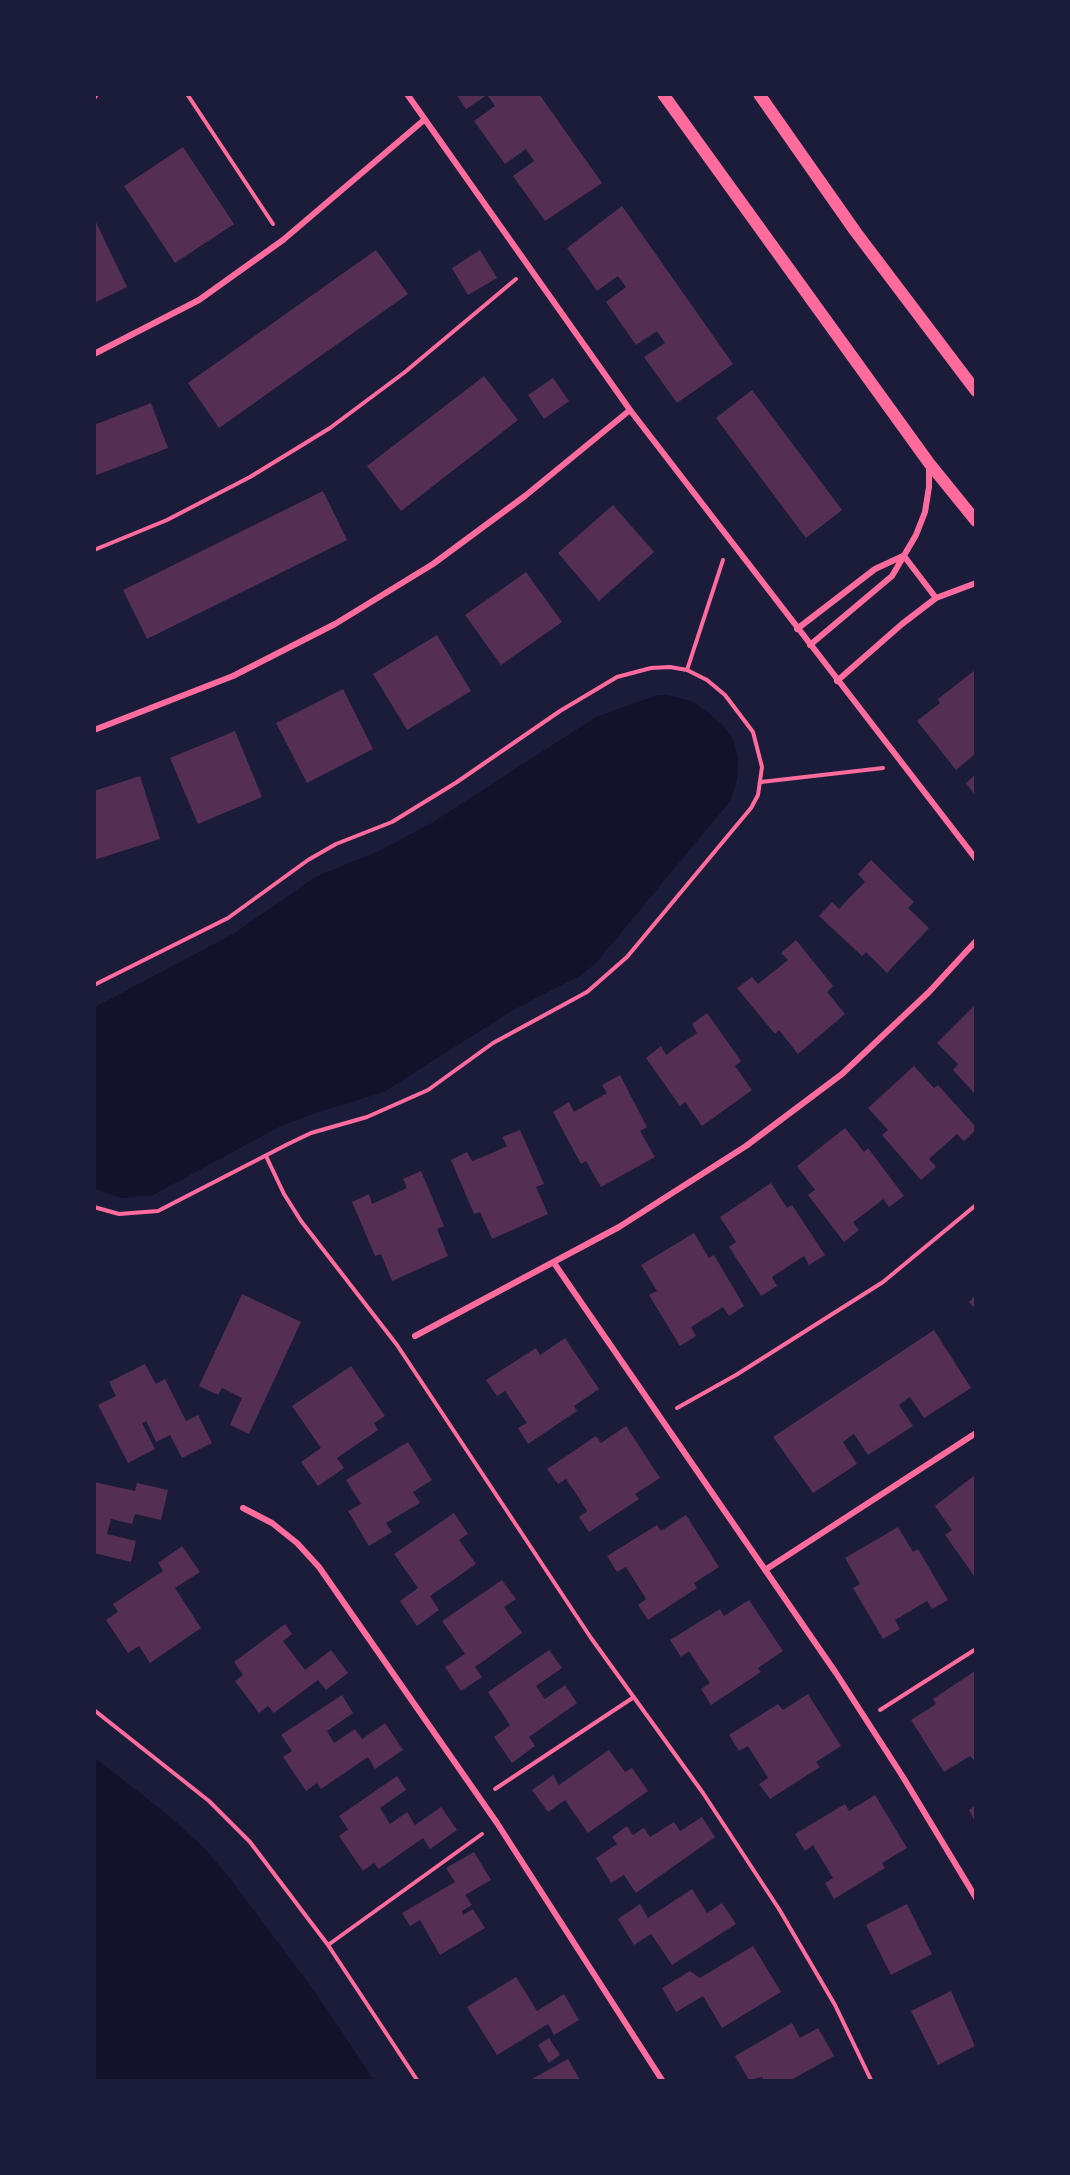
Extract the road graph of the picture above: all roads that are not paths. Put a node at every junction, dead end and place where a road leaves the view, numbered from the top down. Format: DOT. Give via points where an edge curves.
graph roads {
  1 [pos="407,94"];
  2 [pos="663,94"];
  3 [pos="759,94"];
  4 [pos="424,120"];
  5 [pos="94,354"];
  6 [pos="975,391"];
  7 [pos="630,410"];
  8 [pos="929,463"];
  9 [pos="975,521"];
  10 [pos="904,556"];
  11 [pos="975,583"];
  12 [pos="936,598"];
  13 [pos="797,629"];
  14 [pos="810,645"];
  15 [pos="837,681"];
  16 [pos="94,730"];
  17 [pos="975,859"];
  18 [pos="975,942"];
  19 [pos="554,1263"];
  20 [pos="415,1336"];
  21 [pos="975,1433"];
  22 [pos="243,1508"];
  23 [pos="765,1570"];
  24 [pos="975,1898"];
  25 [pos="662,2080"];
  1 -- 4 [label="street"];
  2 -- 8 [label="main road"];
  3 -- 6 [label="main road"];
  4 -- 5 [label="street" via="284,240 199,300"];
  4 -- 7 [label="street"];
  7 -- 13 [label="street"];
  7 -- 16 [label="street" via="525,496 432,564 335,624 233,675"];
  8 -- 9 [label="main road"];
  8 -- 10 [label="street" via="925,512"];
  10 -- 12 [label="street"];
  10 -- 13 [label="street" via="874,569"];
  10 -- 14 [label="street" via="878,591"];
  11 -- 12 [label="street"];
  12 -- 15 [label="street"];
  13 -- 14 [label="street"];
  14 -- 15 [label="street"];
  15 -- 17 [label="street"];
  18 -- 19 [label="street" via="930,992 842,1074 692,1182"];
  19 -- 20 [label="street"];
  19 -- 23 [label="street"];
  21 -- 23 [label="street"];
  22 -- 25 [label="street" via="280,1530 320,1567 497,1823"];
  23 -- 24 [label="street" via="866,1719"];
}
